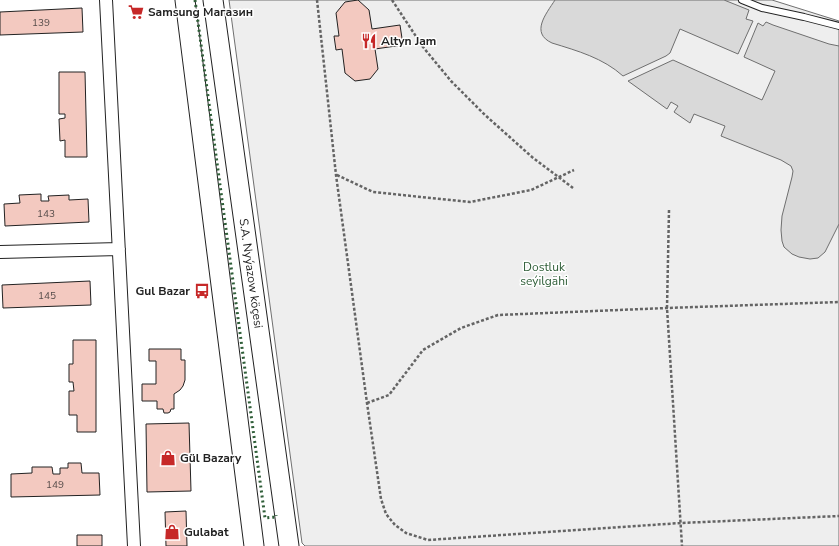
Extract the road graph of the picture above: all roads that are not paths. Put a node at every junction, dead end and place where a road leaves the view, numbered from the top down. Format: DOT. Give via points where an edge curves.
graph roads {
  1 [pos="106,0"];
  2 [pos="185,0"];
  3 [pos="213,0"];
  4 [pos="742,0"];
  5 [pos="839,26"];
  6 [pos="119,250"];
  7 [pos="0,252"];
  8 [pos="134,546"];
  9 [pos="254,546"];
  10 [pos="289,546"];
  1 -- 6 [label="street"];
  2 -- 9 [label="main road"];
  3 -- 10 [label="main road, S.A. Nyýazow köçesi"];
  4 -- 5 [label="lane" via="762,8"];
  6 -- 7 [label="street"];
  6 -- 8 [label="street"];
}
